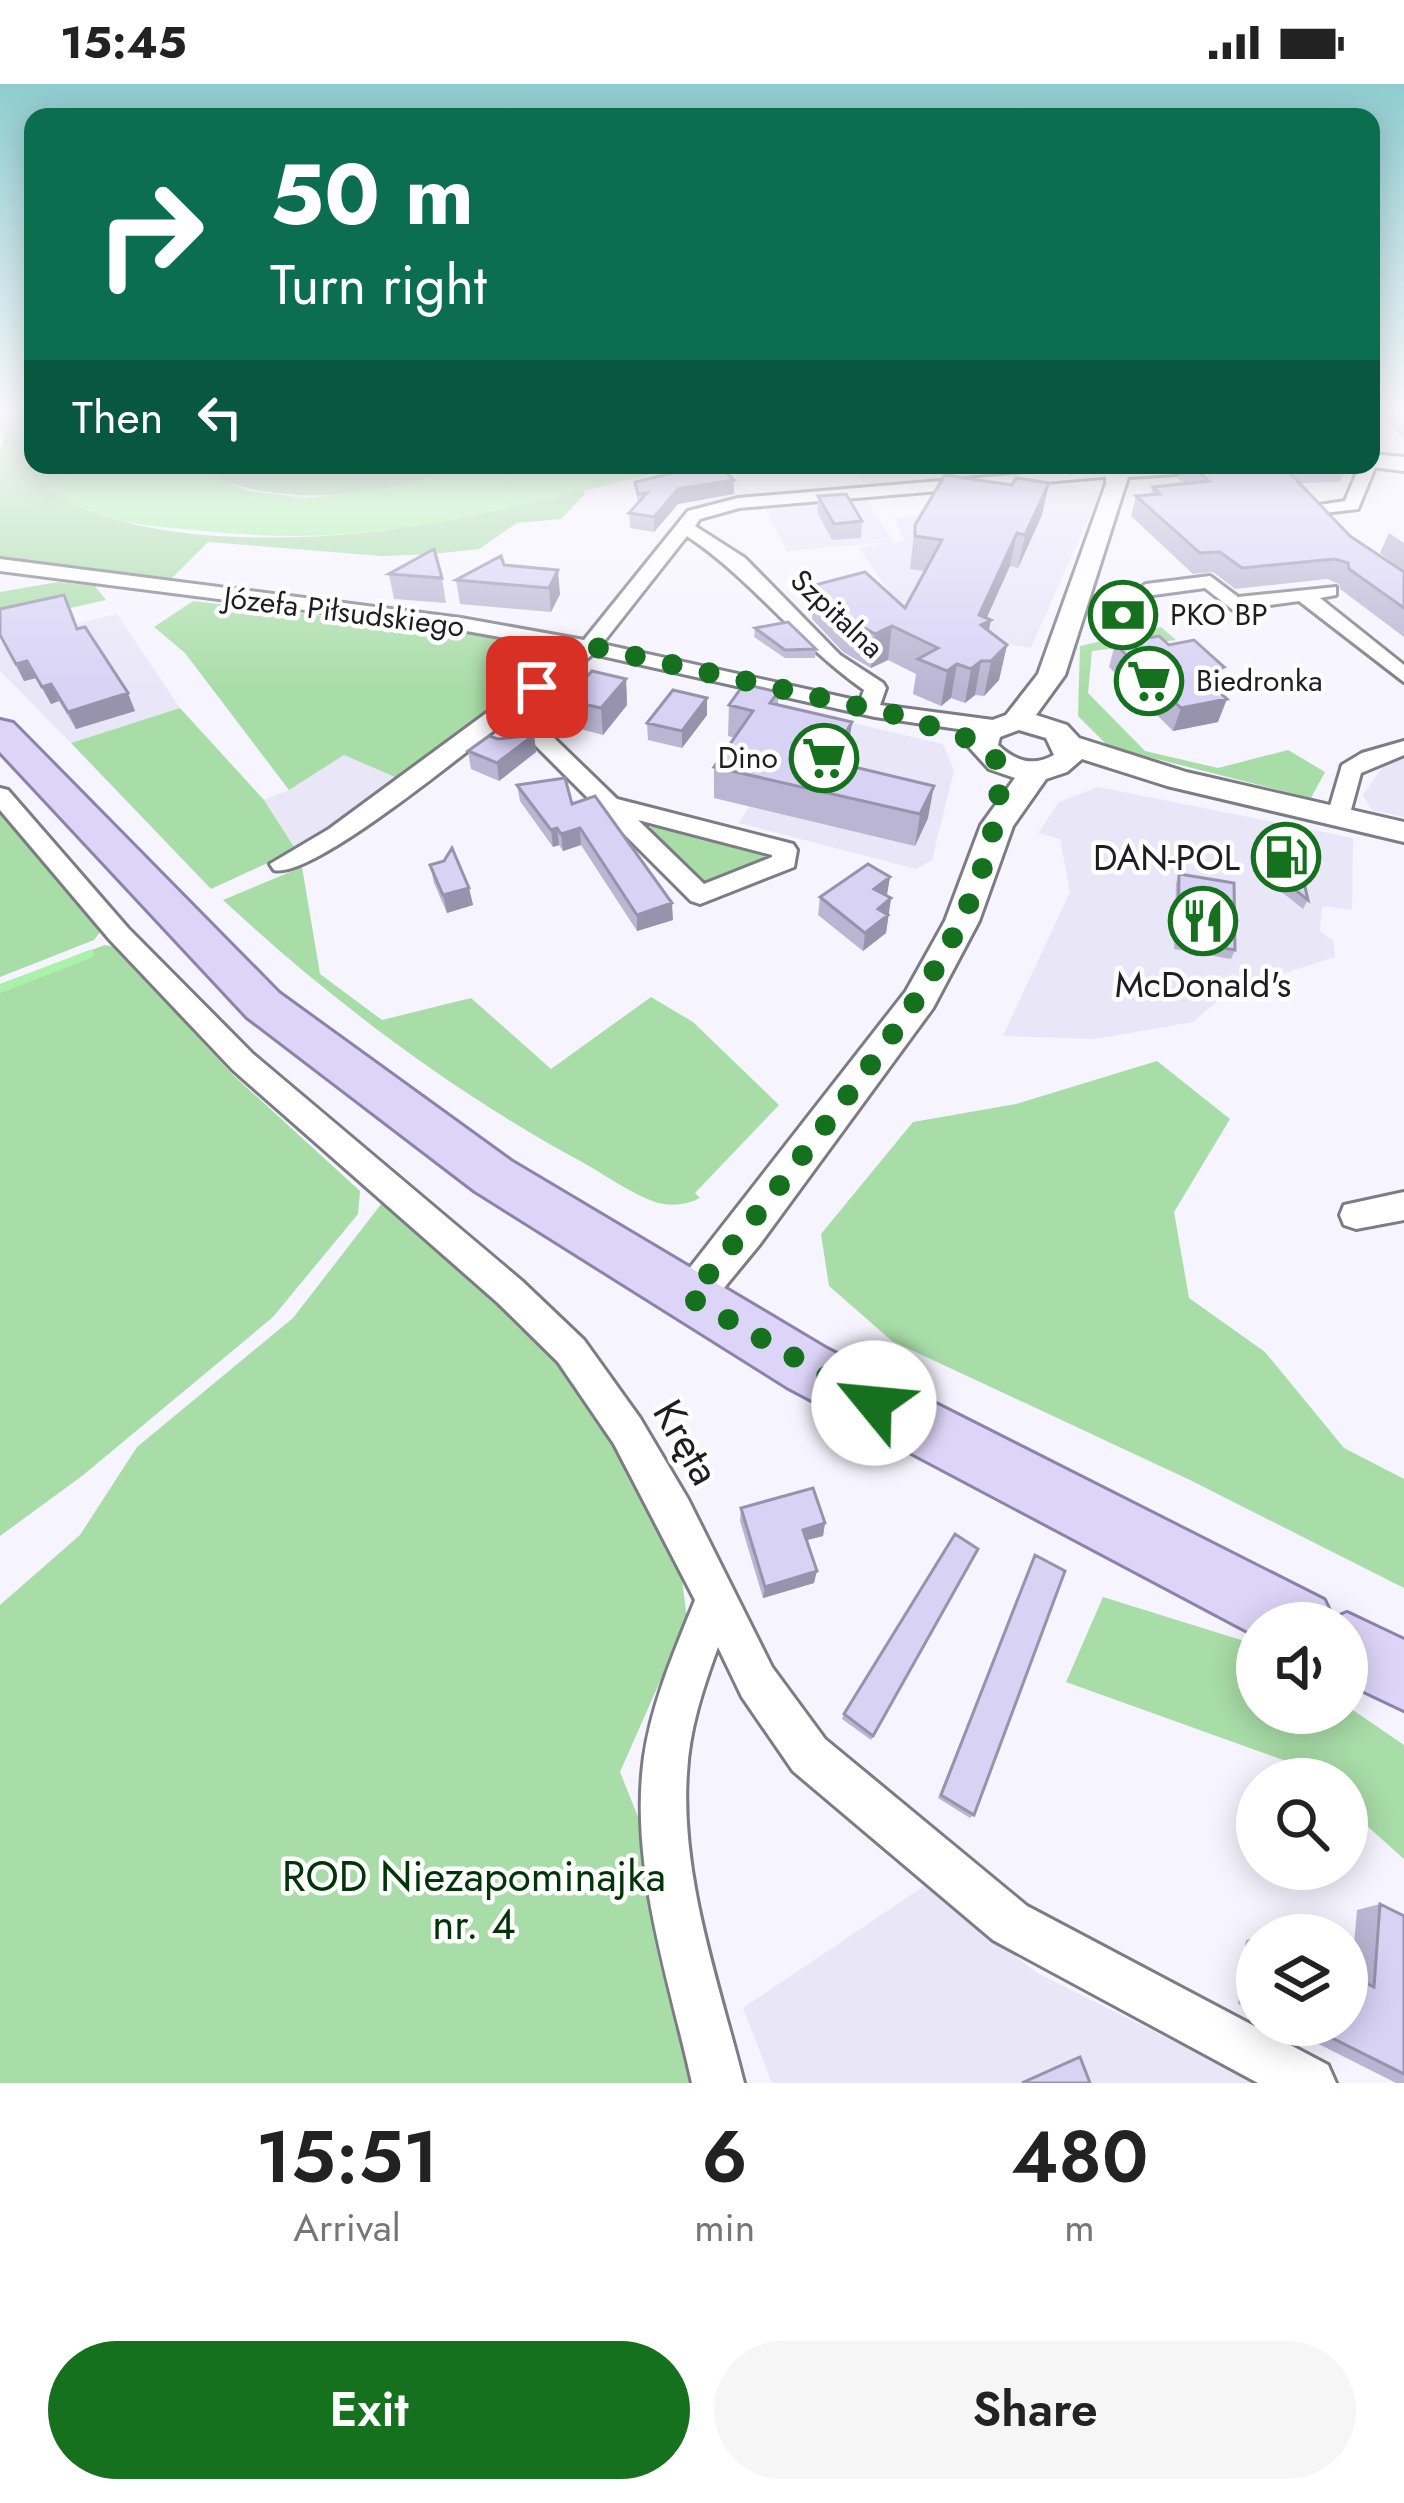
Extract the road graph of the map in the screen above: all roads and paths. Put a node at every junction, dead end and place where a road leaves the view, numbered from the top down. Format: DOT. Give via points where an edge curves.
graph roads {
  1 [pos="737,503"];
  2 [pos="1107,503"];
  3 [pos="1353,503"];
  4 [pos="1320,517"];
  5 [pos="685,527"];
  6 [pos="0,565"];
  7 [pos="1146,590"];
  8 [pos="1329,591"];
  9 [pos="1304,595"];
  10 [pos="590,646"];
  11 [pos="1051,676"];
  12 [pos="1404,676"];
  13 [pos="510,708"];
  14 [pos="868,709"];
  15 [pos="0,731"];
  16 [pos="998,740"];
  17 [pos="1404,748"];
  18 [pos="1055,753"];
  19 [pos="0,795"];
  20 [pos="610,805"];
  21 [pos="1339,816"];
  22 [pos="997,825"];
  23 [pos="1404,832"];
  24 [pos="284,864"];
  25 [pos="1404,1207"];
  26 [pos="1356,1214"];
  27 [pos="689,1297"];
  28 [pos="715,1601"];
  29 [pos="1260,1602"];
  30 [pos="1368,1658"];
  31 [pos="1404,1676"];
  32 [pos="718,2083"];
  33 [pos="1310,2083"];
  1 -- 5 [label="street" via="704,510"];
  2 -- 11 [label="street"];
  3 -- 4 [label="street"];
  5 -- 10 [label="street"];
  5 -- 14 [label="street, Szpitalna" via="738,562 833,659 875,688"];
  6 -- 10 [label="street, Józefa Piłsudskiego"];
  7 -- 9 [label="street" via="1210,582 1233,604"];
  8 -- 9 [label="street"];
  9 -- 12 [label="street"];
  10 -- 13 [label="street"];
  10 -- 14 [label="street, Józefa Piłsudskiego"];
  11 -- 16 [label="street"];
  11 -- 18 [label="street"];
  13 -- 20 [label="street"];
  13 -- 24 [label="street" via="338,835"];
  14 -- 16 [label="street, Józefa Piłsudskiego"];
  15 -- 27 [label="main road" via="263,1005 493,1176"];
  16 -- 18 [label="street"];
  16 -- 18 [label="street"];
  16 -- 22 [label="street"];
  17 -- 21 [label="street" via="1350,770"];
  18 -- 21 [label="street"];
  18 -- 22 [label="street"];
  19 -- 28 [label="street, Kręta" via="132,949 243,1062 571,1351 650,1472"];
  20 -- 20 [label="street" via="784,850 785,861 700,895"];
  21 -- 23 [label="street"];
  22 -- 27 [label="street" via="962,921 920,999"];
  25 -- 26 [label="street"];
  27 -- 29 [label="main road" via="807,1368"];
  28 -- 32 [label="street" via="677,1697 664,1777 684,1930"];
  28 -- 33 [label="street, Kręta" via="808,1755 908,1842 1010,1923"];
  30 -- 31 [label="main road"];
}
